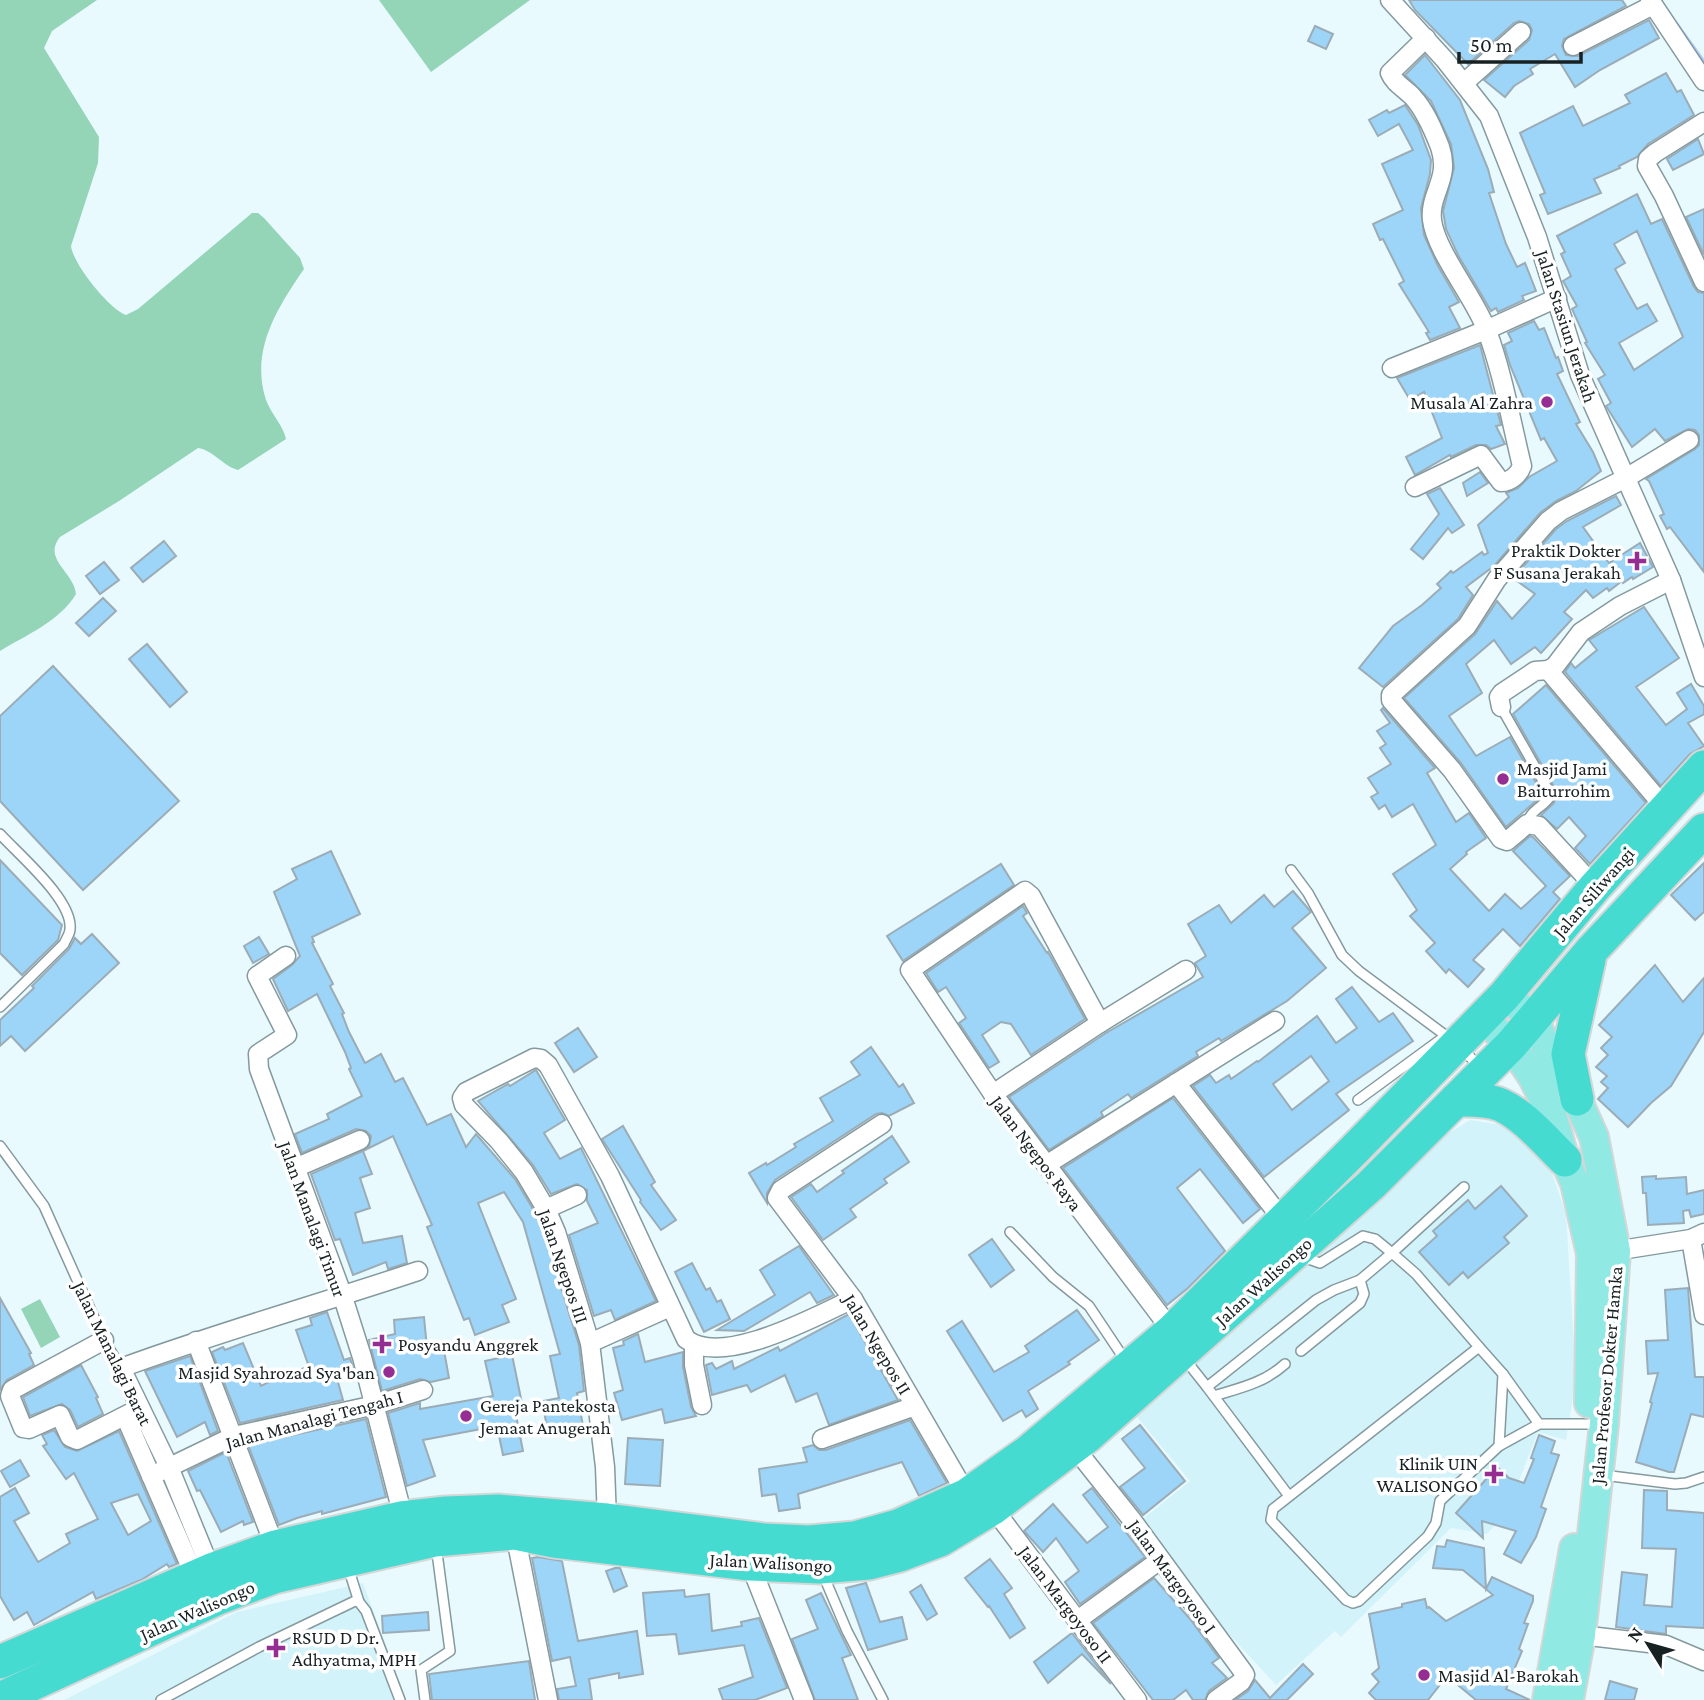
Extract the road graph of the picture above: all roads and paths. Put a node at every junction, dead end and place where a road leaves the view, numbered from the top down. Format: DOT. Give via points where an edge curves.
graph roads {
  1 [pos="1390,0"];
  2 [pos="1651,2"];
  3 [pos="1521,32"];
  4 [pos="1426,38"];
  5 [pos="1573,46"];
  6 [pos="1704,81"];
  7 [pos="1464,83"];
  8 [pos="1704,122"];
  9 [pos="1704,282"];
  10 [pos="1557,298"];
  11 [pos="1486,330"];
  12 [pos="1392,368"];
  13 [pos="1689,440"];
  14 [pos="1626,478"];
  15 [pos="1415,487"];
  16 [pos="1671,580"];
  17 [pos="1548,670"];
  18 [pos="1704,677"];
  19 [pos="1501,707"];
  20 [pos="1704,767"];
  21 [pos="1666,809"];
  22 [pos="1527,824"];
  23 [pos="1704,830"];
  24 [pos="0,834"];
  25 [pos="1291,870"];
  26 [pos="1595,887"];
  27 [pos="1591,951"];
  28 [pos="286,956"];
  29 [pos="1186,970"];
  30 [pos="2,1000"];
  31 [pos="1494,1007"];
  32 [pos="1533,1017"];
  33 [pos="1276,1021"];
  34 [pos="1100,1023"];
  35 [pos="1451,1040"];
  36 [pos="1511,1045"];
  37 [pos="1485,1071"];
  38 [pos="1176,1083"];
  39 [pos="993,1094"];
  40 [pos="1577,1099"];
  41 [pos="1358,1100"];
  42 [pos="1456,1100"];
  43 [pos="882,1124"];
  44 [pos="360,1140"];
  45 [pos="0,1146"];
  46 [pos="1565,1160"];
  47 [pos="1046,1165"];
  48 [pos="295,1168"];
  49 [pos="1464,1187"];
  50 [pos="577,1195"];
  51 [pos="546,1209"];
  52 [pos="1283,1220"];
  53 [pos="1010,1232"];
  54 [pos="1698,1236"];
  55 [pos="1295,1253"];
  56 [pos="1392,1253"];
  57 [pos="1603,1253"];
  58 [pos="418,1270"];
  59 [pos="1360,1280"];
  60 [pos="342,1296"];
  61 [pos="853,1299"];
  62 [pos="670,1307"];
  63 [pos="1704,1315"];
  64 [pos="104,1340"];
  65 [pos="196,1340"];
  66 [pos="1176,1342"];
  67 [pos="590,1343"];
  68 [pos="694,1346"];
  69 [pos="1479,1347"];
  70 [pos="1301,1351"];
  71 [pos="1285,1364"];
  72 [pos="1129,1366"];
  73 [pos="121,1368"];
  74 [pos="1503,1374"];
  75 [pos="1207,1387"];
  76 [pos="423,1390"];
  77 [pos="1214,1396"];
  78 [pos="375,1405"];
  79 [pos="702,1405"];
  80 [pos="915,1406"];
  81 [pos="133,1412"];
  82 [pos="1539,1424"];
  83 [pos="1596,1424"];
  84 [pos="234,1436"];
  85 [pos="822,1439"];
  86 [pos="1063,1445"];
  87 [pos="1499,1446"];
  88 [pos="169,1466"];
  89 [pos="1598,1474"];
  90 [pos="152,1476"];
  91 [pos="1704,1476"];
  92 [pos="1289,1496"];
  93 [pos="980,1502"];
  94 [pos="401,1518"];
  95 [pos="607,1520"];
  96 [pos="515,1533"];
  97 [pos="435,1540"];
  98 [pos="275,1547"];
  99 [pos="1160,1560"];
  100 [pos="345,1561"];
  101 [pos="750,1564"];
  102 [pos="820,1567"];
  103 [pos="203,1573"];
  104 [pos="359,1602"];
  105 [pos="1079,1619"];
  106 [pos="1570,1634"];
  107 [pos="0,1661"];
  108 [pos="1704,1661"];
  109 [pos="0,1699"];
  110 [pos="161,1700"];
  111 [pos="400,1700"];
  112 [pos="425,1700"];
  113 [pos="548,1700"];
  114 [pos="804,1700"];
  115 [pos="883,1700"];
  116 [pos="1137,1700"];
  117 [pos="1216,1700"];
  118 [pos="1547,1700"];
  119 [pos="1569,1700"];
  1 -- 4 [label="street, Jalan Stasiun Jerakah"];
  2 -- 5 [label="street"];
  2 -- 6 [label="street"];
  3 -- 7 [label="street"];
  4 -- 7 [label="street, Jalan Stasiun Jerakah"];
  4 -- 11 [label="street" via="1390,73 1420,106 1441,150 1444,174 1432,220"];
  7 -- 10 [label="street, Jalan Stasiun Jerakah" via="1489,116"];
  8 -- 9 [label="street" via="1655,153 1647,166"];
  10 -- 11 [label="street"];
  10 -- 14 [label="street, Jalan Stasiun Jerakah" via="1580,374"];
  11 -- 12 [label="street"];
  11 -- 15 [label="street" via="1522,466 1519,473 1501,482 1481,455"];
  13 -- 14 [label="street"];
  14 -- 16 [label="street, Jalan Stasiun Jerakah"];
  14 -- 22 [label="street" via="1548,521 1497,579 1478,612 1394,690 1391,700 1452,770 1501,839 1507,841"];
  16 -- 17 [label="street" via="1581,632"];
  16 -- 18 [label="street, Jalan Stasiun Jerakah"];
  17 -- 19 [label="street" via="1535,671 1502,693"];
  17 -- 21 [label="street"];
  19 -- 22 [label="lane" via="1551,795 1531,813"];
  20 -- 21 [label="highway, Jalan Siliwangi"];
  21 -- 26 [label="highway, Jalan Siliwangi"];
  22 -- 26 [label="street" via="1545,830"];
  23 -- 27 [label="highway, Jalan Siliwangi"];
  24 -- 30 [label="lane" via="62,900 71,930 64,944"];
  25 -- 35 [label="lane" via="1342,955"];
  26 -- 31 [label="highway, Jalan Siliwangi"];
  27 -- 32 [label="highway, Jalan Siliwangi"];
  27 -- 40 [label="highway" via="1568,1054"];
  28 -- 48 [label="street, Jalan Manalagi Timur" via="257,976 287,1035 257,1056"];
  29 -- 34 [label="street"];
  31 -- 32 [label="main road"];
  31 -- 35 [label="highway, Jalan Walisongo"];
  31 -- 36 [label="main road, Jalan Profesor Dokter Hamka"];
  32 -- 36 [label="highway, Jalan Siliwangi"];
  32 -- 40 [label="main road, Jalan Profesor Dokter Hamka" via="1552,1060"];
  33 -- 38 [label="street"];
  34 -- 39 [label="street"];
  34 -- 39 [label="street, Jalan Ngepos Raya" via="1025,891 910,970"];
  35 -- 37 [label="lane"];
  35 -- 41 [label="lane"];
  35 -- 52 [label="highway, Jalan Walisongo"];
  36 -- 37 [label="highway, Jalan Walisongo"];
  36 -- 46 [label="main road, Jalan Profesor Dokter Hamka" via="1552,1115"];
  37 -- 42 [label="highway, Jalan Walisongo"];
  38 -- 47 [label="street"];
  38 -- 52 [label="street"];
  39 -- 47 [label="street, Jalan Ngepos Raya"];
  40 -- 57 [label="main road, Jalan Profesor Dokter Hamka" via="1594,1137"];
  42 -- 46 [label="highway" via="1501,1105"];
  42 -- 55 [label="highway, Jalan Walisongo"];
  43 -- 61 [label="street, Jalan Ngepos II" via="778,1195"];
  44 -- 48 [label="street"];
  45 -- 64 [label="lane, Jalan Manalagi Barat" via="44,1206"];
  46 -- 57 [label="main road, Jalan Profesor Dokter Hamka"];
  47 -- 66 [label="street, Jalan Ngepos Raya"];
  48 -- 60 [label="street, Jalan Manalagi Timur"];
  49 -- 56 [label="lane"];
  50 -- 51 [label="street"];
  51 -- 62 [label="street, Jalan Ngepos III" via="512,1156 461,1101 466,1092 534,1058 548,1065 610,1176"];
  51 -- 67 [label="street, Jalan Ngepos III"];
  52 -- 66 [label="highway, Jalan Walisongo"];
  53 -- 72 [label="lane" via="1053,1278 1089,1306"];
  54 -- 57 [label="street"];
  54 -- 63 [label="street"];
  55 -- 56 [label="lane" via="1320,1263 1369,1236"];
  55 -- 66 [label="highway, Jalan Walisongo"];
  56 -- 59 [label="lane"];
  56 -- 69 [label="lane" via="1416,1273"];
  57 -- 83 [label="main road, Jalan Profesor Dokter Hamka"];
  58 -- 60 [label="street"];
  59 -- 70 [label="lane" via="1364,1294 1360,1303"];
  59 -- 75 [label="lane" via="1316,1300"];
  60 -- 65 [label="street"];
  60 -- 78 [label="street, Jalan Manalagi Timur"];
  61 -- 68 [label="street" via="757,1342"];
  61 -- 80 [label="street, Jalan Ngepos II"];
  62 -- 67 [label="street"];
  62 -- 68 [label="street"];
  64 -- 73 [label="lane, Jalan Manalagi Barat"];
  64 -- 81 [label="street" via="12,1390 10,1396 26,1429 60,1415 73,1440"];
  65 -- 73 [label="street"];
  65 -- 84 [label="street"];
  66 -- 72 [label="highway, Jalan Walisongo"];
  66 -- 75 [label="lane"];
  66 -- 86 [label="highway, Jalan Walisongo"];
  67 -- 95 [label="street, Jalan Ngepos III"];
  68 -- 79 [label="street"];
  69 -- 74 [label="lane"];
  69 -- 92 [label="lane"];
  71 -- 77 [label="lane" via="1258,1383"];
  72 -- 86 [label="highway, Jalan Walisongo"];
  73 -- 81 [label="street, Jalan Manalagi Barat"];
  74 -- 82 [label="lane"];
  74 -- 87 [label="lane"];
  75 -- 77 [label="lane"];
  76 -- 78 [label="street, Jalan Manalagi Tengah I"];
  77 -- 92 [label="lane"];
  78 -- 84 [label="street, Jalan Manalagi Tengah I"];
  78 -- 94 [label="street, Jalan Manalagi Timur"];
  80 -- 85 [label="street"];
  80 -- 93 [label="street, Jalan Ngepos II"];
  81 -- 88 [label="street, Jalan Manalagi Barat"];
  81 -- 90 [label="street"];
  82 -- 83 [label="lane"];
  82 -- 87 [label="lane"];
  83 -- 89 [label="main road, Jalan Profesor Dokter Hamka"];
  83 -- 106 [label="main road, Jalan Profesor Dokter Hamka" via="1574,1546"];
  84 -- 88 [label="street, Jalan Manalagi Tengah I"];
  84 -- 98 [label="street"];
  86 -- 93 [label="highway, Jalan Walisongo" via="995,1476"];
  86 -- 99 [label="street, Jalan Margoyoso I"];
  87 -- 92 [label="lane" via="1440,1501 1428,1536 1353,1603 1271,1520 1273,1509"];
  88 -- 90 [label="street, Jalan Manalagi Tengah I"];
  88 -- 103 [label="street, Jalan Manalagi Barat"];
  89 -- 91 [label="lane" via="1675,1484"];
  89 -- 106 [label="main road, Jalan Profesor Dokter Hamka"];
  90 -- 103 [label="street"];
  93 -- 95 [label="highway, Jalan Walisongo" via="855,1538 809,1542"];
  93 -- 102 [label="highway, Jalan Walisongo" via="940,1540 869,1563"];
  93 -- 105 [label="street, Jalan Margoyoso II"];
  94 -- 95 [label="highway, Jalan Walisongo" via="498,1511"];
  94 -- 98 [label="highway, Jalan Walisongo"];
  96 -- 97 [label="highway, Jalan Walisongo"];
  96 -- 101 [label="highway, Jalan Walisongo"];
  96 -- 113 [label="street"];
  97 -- 100 [label="highway, Jalan Walisongo"];
  97 -- 112 [label="lane" via="450,1651 421,1670"];
  98 -- 103 [label="highway, Jalan Walisongo"];
  99 -- 105 [label="street"];
  99 -- 117 [label="street, Jalan Margoyoso I" via="1245,1675"];
  100 -- 104 [label="lane"];
  100 -- 109 [label="highway, Jalan Walisongo" via="274,1577 219,1598 38,1688"];
  101 -- 102 [label="highway, Jalan Walisongo"];
  101 -- 114 [label="street"];
  102 -- 115 [label="lane"];
  103 -- 107 [label="highway, Jalan Walisongo"];
  104 -- 110 [label="lane" via="260,1647"];
  104 -- 111 [label="lane"];
  105 -- 116 [label="street, Jalan Margoyoso II"];
  106 -- 108 [label="street" via="1666,1645"];
  106 -- 118 [label="main road, Jalan Profesor Dokter Hamka"];
  106 -- 119 [label="main road, Jalan Profesor Dokter Hamka"];
}
